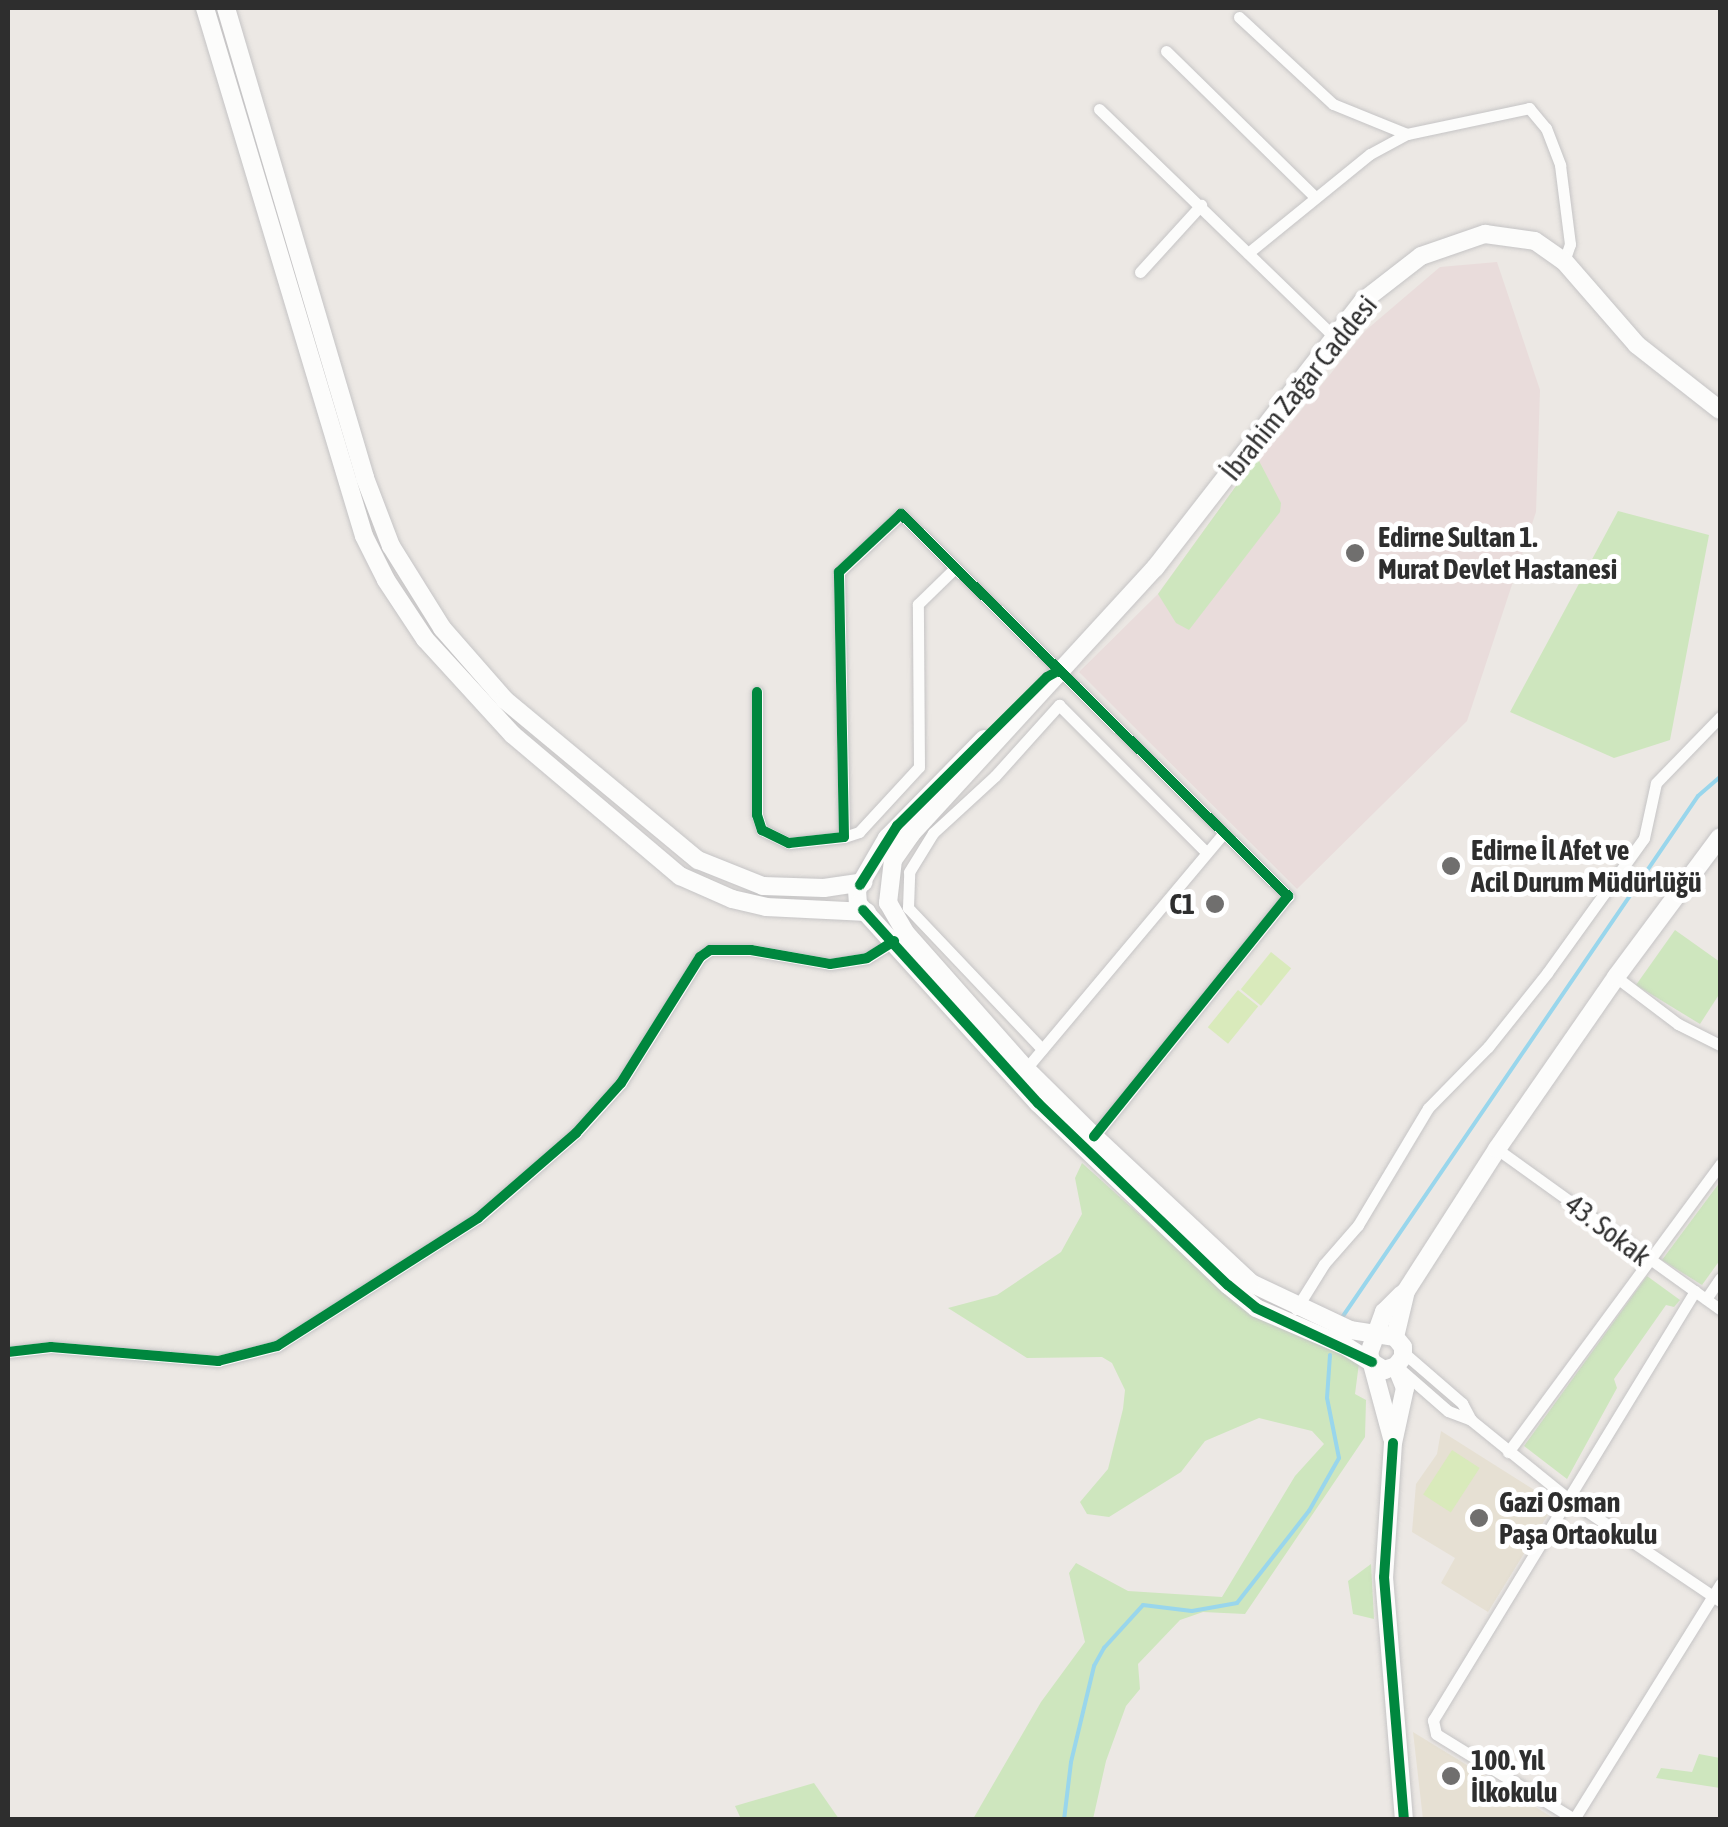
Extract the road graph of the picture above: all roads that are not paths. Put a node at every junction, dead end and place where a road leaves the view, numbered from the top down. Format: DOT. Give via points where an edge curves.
graph roads {
  1 [pos="205,8"];
  2 [pos="226,8"];
  3 [pos="1239,17"];
  4 [pos="1166,50"];
  5 [pos="1099,109"];
  6 [pos="1407,134"];
  7 [pos="1315,196"];
  8 [pos="1201,204"];
  9 [pos="1248,253"];
  10 [pos="1564,260"];
  11 [pos="1140,272"];
  12 [pos="1334,337"];
  13 [pos="1720,410"];
  14 [pos="955,568"];
  15 [pos="1058,672"];
  16 [pos="757,692"];
  17 [pos="1720,717"];
  18 [pos="919,767"];
  19 [pos="938,785"];
  20 [pos="1224,833"];
  21 [pos="844,836"];
  22 [pos="1718,843"];
  23 [pos="1206,852"];
  24 [pos="860,886"];
  25 [pos="887,896"];
  26 [pos="864,910"];
  27 [pos="894,942"];
  28 [pos="1616,977"];
  29 [pos="1720,1046"];
  30 [pos="1042,1049"];
  31 [pos="1020,1074"];
  32 [pos="1094,1136"];
  33 [pos="1496,1149"];
  34 [pos="1720,1164"];
  35 [pos="1651,1263"];
  36 [pos="1720,1278"];
  37 [pos="1700,1295"];
  38 [pos="1296,1308"];
  39 [pos="1720,1309"];
  40 [pos="1393,1348"];
  41 [pos="8,1352"];
  42 [pos="1372,1362"];
  43 [pos="1393,1443"];
  44 [pos="1508,1452"];
  45 [pos="1566,1497"];
  46 [pos="1718,1594"];
  47 [pos="1404,1820"];
  1 -- 26 [label="main road" via="364,536 425,638 513,735 680,876 766,907"];
  2 -- 24 [label="main road" via="371,495 391,546 442,628 537,729 698,860 763,886"];
  3 -- 6 [label="street" via="1332,104"];
  4 -- 7 [label="street"];
  5 -- 8 [label="street"];
  6 -- 7 [label="street"];
  6 -- 10 [label="street" via="1529,108 1546,128 1560,165 1569,230"];
  7 -- 9 [label="street"];
  8 -- 9 [label="street"];
  8 -- 11 [label="street"];
  9 -- 12 [label="street"];
  10 -- 12 [label="main road, İbrahim Zağar Caddesi" via="1518,236 1485,234 1453,242 1421,256 1363,301"];
  10 -- 13 [label="main road, İbrahim Zağar Caddesi" via="1638,345"];
  12 -- 15 [label="main road, İbrahim Zağar Caddesi" via="1155,568"];
  14 -- 15 [label="street"];
  14 -- 18 [label="street" via="918,604"];
  14 -- 21 [label="street" via="900,514 839,572"];
  15 -- 19 [label="main road, İbrahim Zağar Caddesi"];
  15 -- 20 [label="street"];
  15 -- 25 [label="main road, İbrahim Zağar Caddesi" via="902,844"];
  16 -- 21 [label="street" via="762,830 790,843"];
  17 -- 38 [label="street" via="1656,783 1644,838 1488,1047 1428,1108 1358,1225"];
  18 -- 19 [label="street"];
  18 -- 21 [label="street" via="858,832"];
  19 -- 24 [label="main road, İbrahim Zağar Caddesi" via="887,838"];
  20 -- 23 [label="street"];
  20 -- 32 [label="street" via="1288,896"];
  22 -- 28 [label="main road"];
  23 -- 30 [label="street"];
  23 -- 30 [label="street" via="1059,705 933,833 908,872 908,908"];
  24 -- 25 [label="main road" via="874,880"];
  24 -- 26 [label="main road" via="856,898"];
  25 -- 26 [label="main road" via="879,911"];
  25 -- 31 [label="main road" via="904,932"];
  26 -- 27 [label="main road"];
  27 -- 31 [label="main road"];
  27 -- 41 [label="street" via="848,963 710,950 621,1082 576,1133 466,1226 277,1346 218,1361 76,1348"];
  28 -- 29 [label="street"];
  28 -- 33 [label="main road"];
  30 -- 31 [label="street"];
  31 -- 32 [label="main road"];
  31 -- 42 [label="main road" via="1256,1308"];
  32 -- 38 [label="main road" via="1251,1284"];
  33 -- 35 [label="street, 43. Sokak"];
  33 -- 40 [label="main road" via="1406,1291"];
  34 -- 35 [label="street"];
  35 -- 37 [label="street, 43. Sokak"];
  35 -- 44 [label="street"];
  36 -- 37 [label="street"];
  37 -- 39 [label="street, 43. Sokak"];
  37 -- 45 [label="street"];
  38 -- 40 [label="main road"];
  40 -- 42 [label="main road" via="1384,1370"];
  40 -- 42 [label="main road" via="1369,1348"];
  40 -- 43 [label="main road" via="1404,1388"];
  40 -- 44 [label="street" via="1462,1402 1471,1420"];
  42 -- 43 [label="main road"];
  43 -- 47 [label="main road" via="1384,1577"];
  44 -- 45 [label="street"];
  45 -- 46 [label="street"];
  45 -- 46 [label="street" via="1433,1720 1436,1734 1574,1820"];
}
